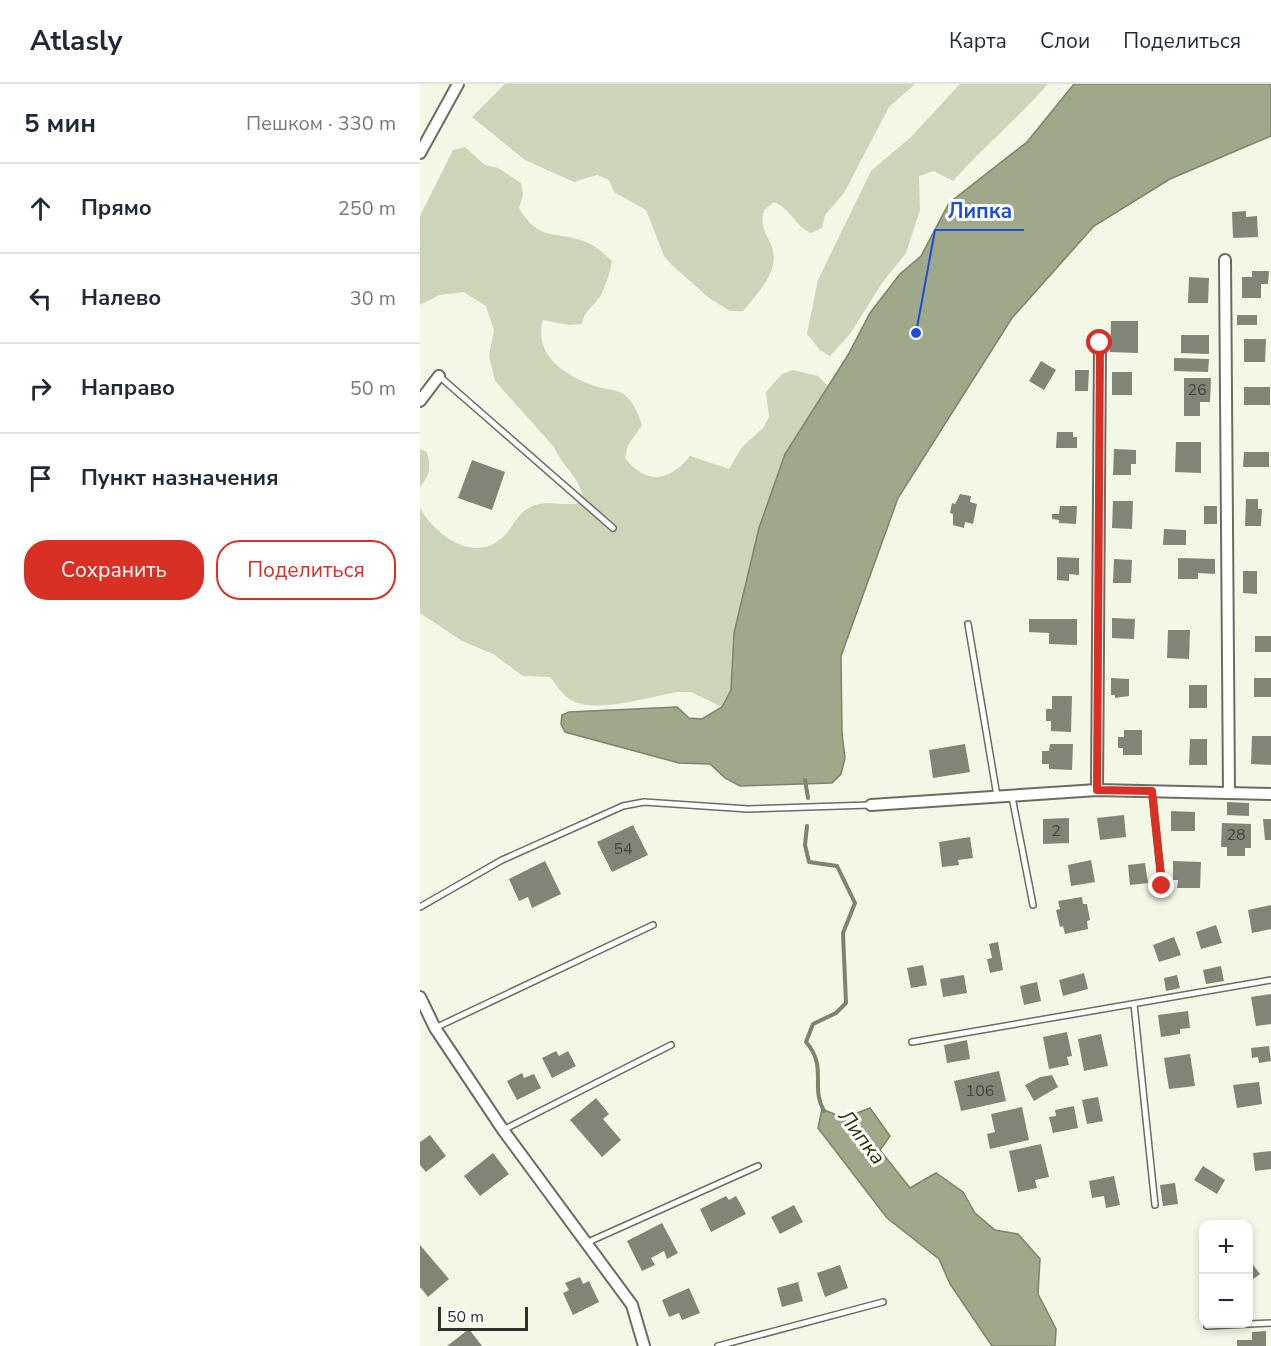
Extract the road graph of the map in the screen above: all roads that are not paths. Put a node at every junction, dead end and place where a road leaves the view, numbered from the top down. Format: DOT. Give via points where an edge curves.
graph roads {
  1 [pos="459,84"];
  2 [pos="420,153"];
  3 [pos="1225,260"];
  4 [pos="1100,343"];
  5 [pos="440,376"];
  6 [pos="420,401"];
  7 [pos="613,528"];
  8 [pos="968,624"];
  9 [pos="1097,790"];
  10 [pos="1152,791"];
  11 [pos="1229,793"];
  12 [pos="1271,794"];
  13 [pos="1012,797"];
  14 [pos="997,798"];
  15 [pos="871,805"];
  16 [pos="1162,886"];
  17 [pos="1033,905"];
  18 [pos="420,907"];
  19 [pos="653,925"];
  20 [pos="1271,980"];
  21 [pos="420,997"];
  22 [pos="1134,1004"];
  23 [pos="435,1028"];
  24 [pos="912,1042"];
  25 [pos="671,1045"];
  26 [pos="503,1130"];
  27 [pos="758,1166"];
  28 [pos="1155,1205"];
  29 [pos="586,1243"];
  30 [pos="884,1302"];
  31 [pos="1271,1323"];
  32 [pos="1253,1324"];
  33 [pos="644,1346"];
  34 [pos="718,1346"];
  1 -- 2 [label="street"];
  3 -- 11 [label="street"];
  4 -- 9 [label="street"];
  5 -- 6 [label="street"];
  5 -- 7 [label="lane"];
  8 -- 14 [label="lane"];
  9 -- 10 [label="street"];
  9 -- 13 [label="street"];
  10 -- 11 [label="street"];
  10 -- 16 [label="lane"];
  11 -- 12 [label="street"];
  13 -- 14 [label="street"];
  13 -- 17 [label="lane"];
  14 -- 15 [label="street"];
  15 -- 18 [label="lane" via="748,809 644,802 624,806 502,860"];
  19 -- 23 [label="lane"];
  20 -- 22 [label="lane"];
  21 -- 23 [label="street"];
  22 -- 24 [label="lane"];
  22 -- 28 [label="lane"];
  23 -- 26 [label="street"];
  25 -- 26 [label="lane"];
  26 -- 29 [label="street"];
  27 -- 29 [label="lane"];
  29 -- 33 [label="street" via="632,1305"];
  30 -- 34 [label="lane"];
  31 -- 32 [label="lane"];
}
